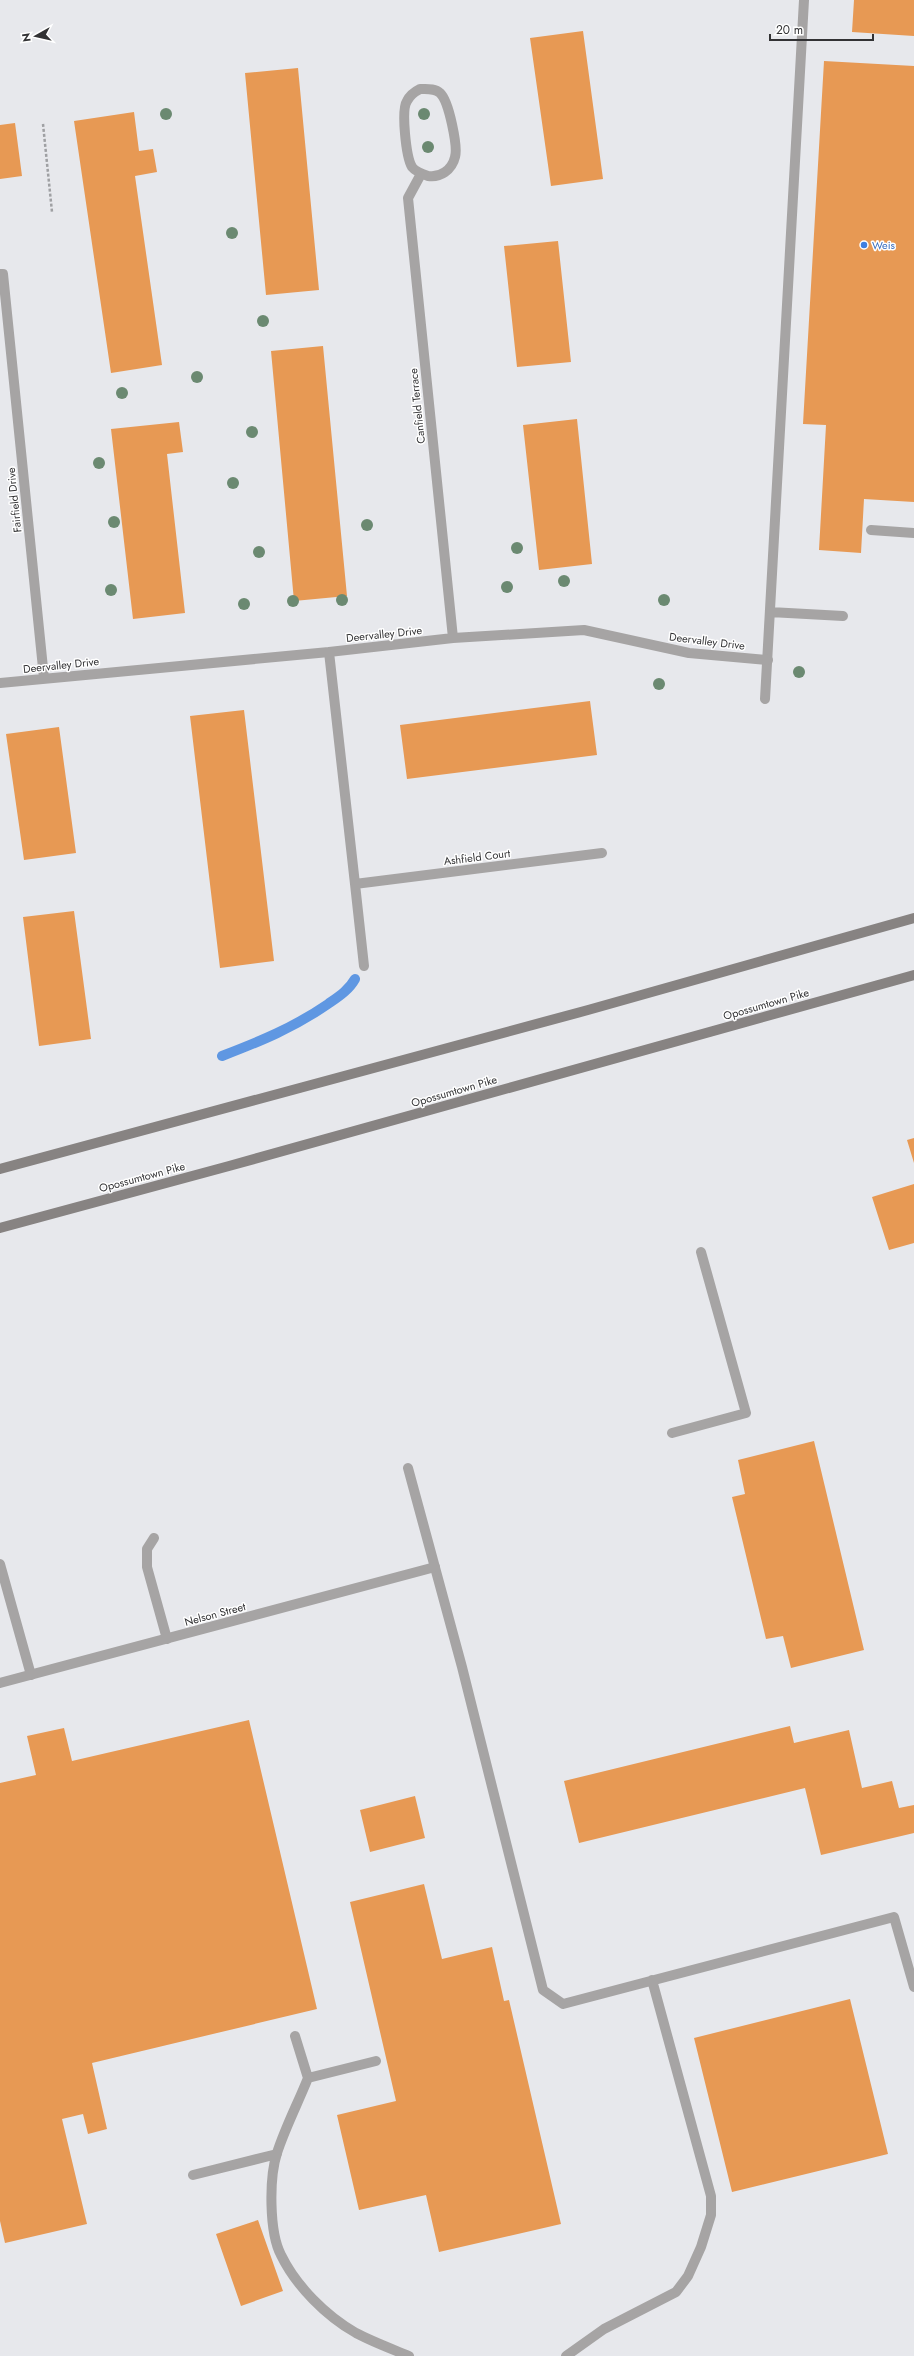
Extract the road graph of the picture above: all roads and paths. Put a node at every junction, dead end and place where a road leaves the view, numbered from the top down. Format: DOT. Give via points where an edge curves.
graph roads {
  1 [pos="804,0"];
  2 [pos="43,124"];
  3 [pos="421,174"];
  4 [pos="52,212"];
  5 [pos="0,274"];
  6 [pos="871,530"];
  7 [pos="914,533"];
  8 [pos="770,612"];
  9 [pos="844,616"];
  10 [pos="453,638"];
  11 [pos="329,652"];
  12 [pos="768,660"];
  13 [pos="44,678"];
  14 [pos="0,683"];
  15 [pos="765,699"];
  16 [pos="602,853"];
  17 [pos="355,884"];
  18 [pos="914,918"];
  19 [pos="364,966"];
  20 [pos="914,975"];
  21 [pos="0,1170"];
  22 [pos="0,1228"];
  23 [pos="701,1252"];
  24 [pos="672,1433"];
  25 [pos="408,1468"];
  26 [pos="154,1538"];
  27 [pos="0,1564"];
  28 [pos="435,1567"];
  29 [pos="167,1639"];
  30 [pos="31,1675"];
  31 [pos="0,1683"];
  32 [pos="652,1980"];
  33 [pos="914,1987"];
  34 [pos="295,2036"];
  35 [pos="376,2061"];
  36 [pos="308,2078"];
  37 [pos="277,2154"];
  38 [pos="193,2175"];
  39 [pos="409,2356"];
  40 [pos="566,2356"];
  1 -- 8 [label="street"];
  2 -- 4 [label="path"];
  3 -- 3 [label="street" via="432,177 443,174 456,156 446,100 440,93 430,89 420,89 412,94 406,102 404,112 408,157 413,167"];
  3 -- 10 [label="street, Canfield Terrace" via="408,198"];
  5 -- 13 [label="street, Fairfield Drive" via="3,274"];
  6 -- 7 [label="street"];
  8 -- 9 [label="street"];
  8 -- 12 [label="street"];
  10 -- 11 [label="street, Deervalley Drive"];
  10 -- 12 [label="street, Deervalley Drive" via="584,630 689,653"];
  11 -- 13 [label="street, Deervalley Drive"];
  11 -- 17 [label="street"];
  12 -- 15 [label="street"];
  13 -- 14 [label="street, Deervalley Drive"];
  16 -- 17 [label="street, Ashfield Court"];
  17 -- 19 [label="street"];
  18 -- 21 [label="main road" via="588,1010"];
  20 -- 22 [label="main road, Opossumtown Pike"];
  23 -- 24 [label="street" via="746,1413"];
  25 -- 28 [label="street"];
  26 -- 29 [label="street" via="146,1549 147,1567"];
  27 -- 30 [label="street"];
  28 -- 29 [label="street, Nelson Street"];
  28 -- 32 [label="street" via="543,1990 563,2004"];
  29 -- 30 [label="street, Nelson Street"];
  30 -- 31 [label="street, Nelson Street"];
  32 -- 33 [label="street" via="894,1917"];
  32 -- 40 [label="street" via="711,2196 711,2215 688,2276 676,2292 604,2329"];
  34 -- 36 [label="street"];
  35 -- 36 [label="street"];
  36 -- 37 [label="street"];
  37 -- 38 [label="street"];
  37 -- 39 [label="street" via="271,2186 273,2223 280,2254 300,2285 325,2310 356,2333"];
}
